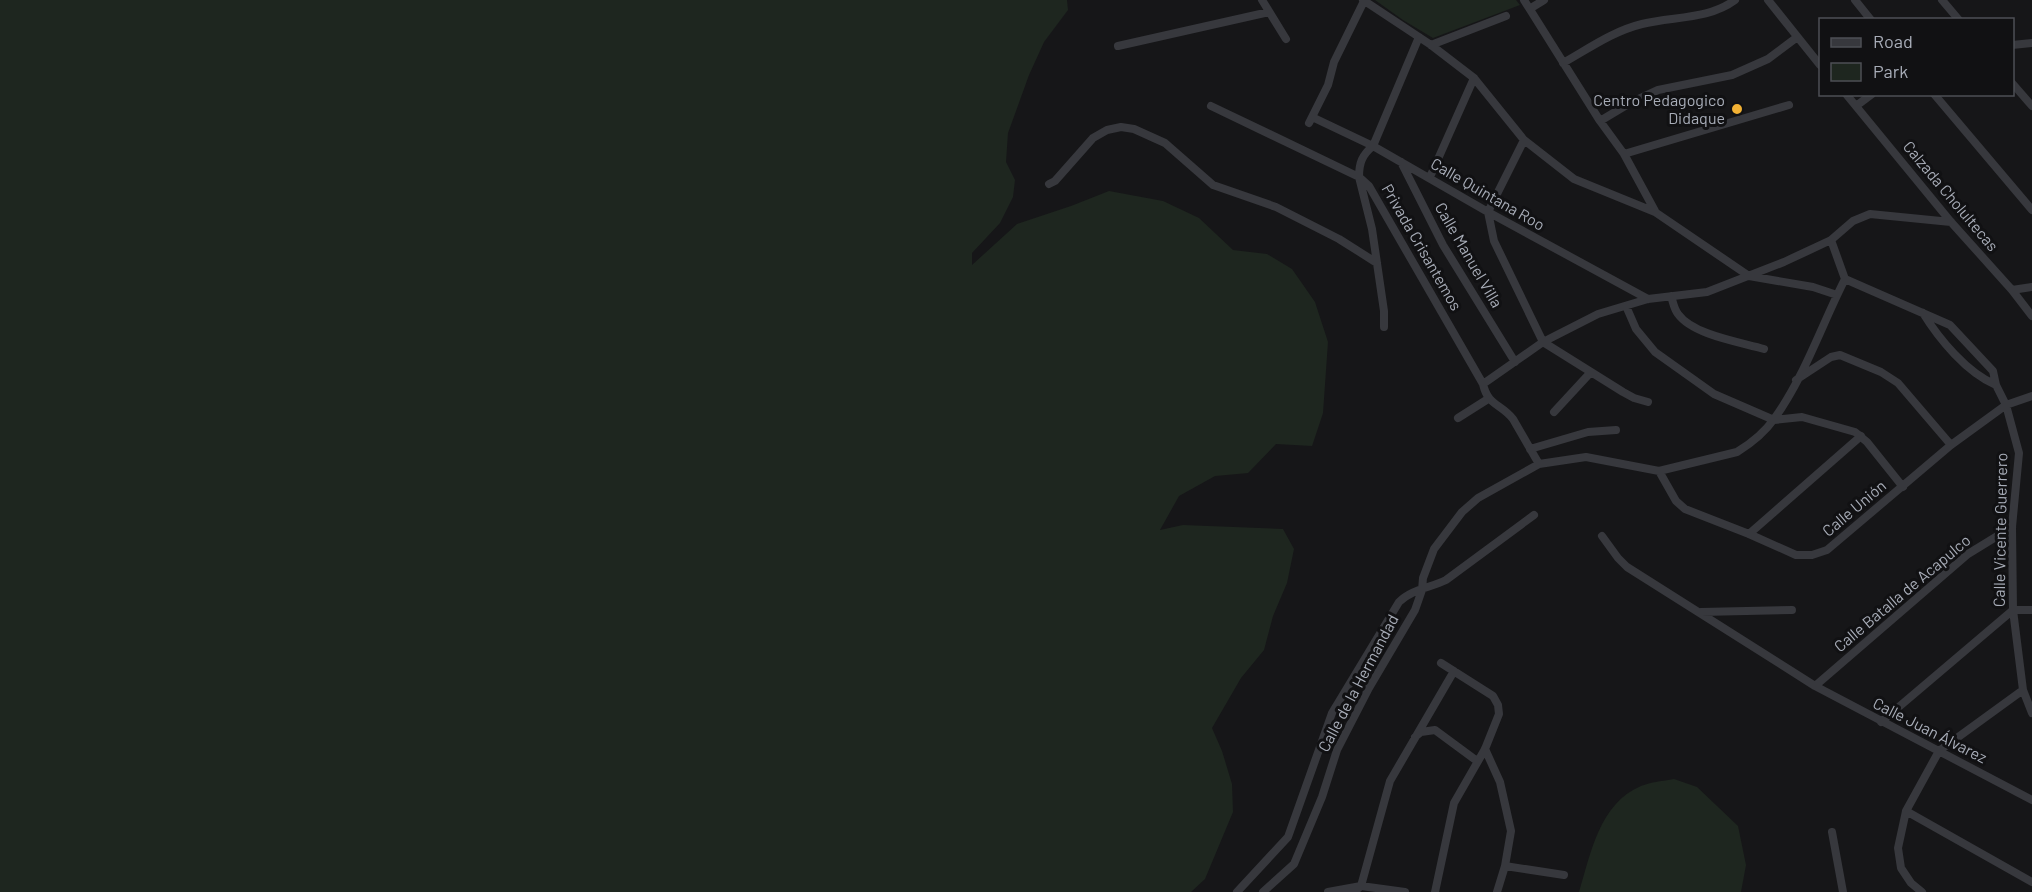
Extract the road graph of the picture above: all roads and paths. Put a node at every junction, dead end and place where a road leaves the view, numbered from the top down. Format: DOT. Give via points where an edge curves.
graph roads {
  1 [pos="1262,0"];
  2 [pos="1363,0"];
  3 [pos="1524,0"];
  4 [pos="1544,0"];
  5 [pos="1735,0"];
  6 [pos="1768,0"];
  7 [pos="1855,0"];
  8 [pos="1942,0"];
  9 [pos="1531,8"];
  10 [pos="1269,12"];
  11 [pos="1506,16"];
  12 [pos="1869,18"];
  13 [pos="1957,18"];
  14 [pos="1419,37"];
  15 [pos="1796,38"];
  16 [pos="1286,39"];
  17 [pos="2032,43"];
  18 [pos="1431,45"];
  19 [pos="2014,45"];
  20 [pos="1118,46"];
  21 [pos="1563,63"];
  22 [pos="1819,63"];
  23 [pos="1474,78"];
  24 [pos="2014,84"];
  25 [pos="1848,96"];
  26 [pos="1869,96"];
  27 [pos="1936,96"];
  28 [pos="1789,105"];
  29 [pos="1211,106"];
  30 [pos="1856,106"];
  31 [pos="2032,106"];
  32 [pos="1600,121"];
  33 [pos="1524,140"];
  34 [pos="1373,146"];
  35 [pos="1624,154"];
  36 [pos="1400,162"];
  37 [pos="1359,177"];
  38 [pos="1430,177"];
  39 [pos="1049,184"];
  40 [pos="2032,210"];
  41 [pos="1488,212"];
  42 [pos="1655,212"];
  43 [pos="1951,222"];
  44 [pos="1831,240"];
  45 [pos="1377,263"];
  46 [pos="1749,276"];
  47 [pos="1845,279"];
  48 [pos="2032,287"];
  49 [pos="2012,290"];
  50 [pos="1837,295"];
  51 [pos="1671,296"];
  52 [pos="1648,299"];
  53 [pos="1626,306"];
  54 [pos="1923,313"];
  55 [pos="2032,316"];
  56 [pos="1384,327"];
  57 [pos="1543,342"];
  58 [pos="1764,349"];
  59 [pos="1515,362"];
  60 [pos="1591,372"];
  61 [pos="1796,381"];
  62 [pos="1483,384"];
  63 [pos="1996,385"];
  64 [pos="2032,396"];
  65 [pos="1488,399"];
  66 [pos="1648,402"];
  67 [pos="2006,405"];
  68 [pos="1554,412"];
  69 [pos="1458,418"];
  70 [pos="1774,420"];
  71 [pos="1616,430"];
  72 [pos="1862,436"];
  73 [pos="1951,445"];
  74 [pos="1530,449"];
  75 [pos="1539,464"];
  76 [pos="1659,471"];
  77 [pos="1903,487"];
  78 [pos="1534,515"];
  79 [pos="2012,527"];
  80 [pos="1749,534"];
  81 [pos="1602,536"];
  82 [pos="1422,590"];
  83 [pos="1792,610"];
  84 [pos="2013,610"];
  85 [pos="2032,610"];
  86 [pos="1701,612"];
  87 [pos="1441,663"];
  88 [pos="1454,671"];
  89 [pos="1352,680"];
  90 [pos="1815,686"];
  91 [pos="1369,688"];
  92 [pos="2023,690"];
  93 [pos="2032,713"];
  94 [pos="1881,722"];
  95 [pos="1414,737"];
  96 [pos="1485,749"];
  97 [pos="1939,752"];
  98 [pos="1477,761"];
  99 [pos="2032,800"];
  100 [pos="1906,811"];
  101 [pos="1832,832"];
  102 [pos="1505,866"];
  103 [pos="1564,875"];
  104 [pos="2032,882"];
  105 [pos="1357,889"];
  106 [pos="1237,892"];
  107 [pos="1263,892"];
  108 [pos="1328,892"];
  109 [pos="1405,892"];
  110 [pos="1435,892"];
  111 [pos="1497,892"];
  112 [pos="1843,892"];
  113 [pos="1922,892"];
  1 -- 10 [label="street"];
  2 -- 14 [label="street"];
  2 -- 34 [label="street, Calle Quintana Roo" via="1311,120"];
  3 -- 9 [label="street"];
  4 -- 9 [label="street"];
  5 -- 21 [label="street" via="1701,15 1624,30"];
  6 -- 15 [label="street"];
  7 -- 12 [label="street"];
  8 -- 13 [label="street"];
  9 -- 21 [label="street"];
  10 -- 16 [label="street"];
  10 -- 20 [label="street"];
  11 -- 18 [label="street"];
  14 -- 18 [label="street"];
  14 -- 34 [label="street"];
  15 -- 22 [label="street"];
  15 -- 32 [label="street" via="1768,59 1732,75 1658,90"];
  17 -- 19 [label="street"];
  18 -- 23 [label="street"];
  21 -- 32 [label="street"];
  23 -- 33 [label="street"];
  23 -- 38 [label="street"];
  24 -- 31 [label="street"];
  25 -- 30 [label="street, Calzada Cholultecas"];
  26 -- 30 [label="street"];
  27 -- 40 [label="street"];
  28 -- 35 [label="street"];
  29 -- 37 [label="street, Privada Crisantemos"];
  30 -- 43 [label="street, Calzada Cholultecas"];
  32 -- 35 [label="street"];
  33 -- 41 [label="street"];
  33 -- 42 [label="street" via="1574,179"];
  34 -- 36 [label="street, Calle Quintana Roo"];
  34 -- 37 [label="street" via="1360,160"];
  35 -- 42 [label="street"];
  36 -- 38 [label="street, Calle Quintana Roo"];
  36 -- 59 [label="street, Calle Manuel Villa" via="1443,245"];
  37 -- 45 [label="street"];
  37 -- 62 [label="street, Privada Crisantemos" via="1374,192"];
  38 -- 41 [label="street, Calle Quintana Roo"];
  39 -- 45 [label="street" via="1093,138 1114,128 1134,129 1166,143 1213,185 1276,207"];
  41 -- 52 [label="street, Calle Quintana Roo"];
  41 -- 57 [label="street" via="1494,241"];
  42 -- 46 [label="street"];
  43 -- 44 [label="street" via="1870,214 1853,221"];
  43 -- 49 [label="street, Calzada Cholultecas"];
  44 -- 46 [label="street"];
  44 -- 47 [label="street"];
  45 -- 56 [label="street"];
  46 -- 50 [label="street"];
  46 -- 51 [label="street" via="1707,292"];
  47 -- 50 [label="street"];
  47 -- 54 [label="street, Calle Vicente Guerrero"];
  48 -- 49 [label="street"];
  49 -- 55 [label="street, Calzada Cholultecas"];
  50 -- 61 [label="street"];
  51 -- 52 [label="street"];
  51 -- 58 [label="street" via="1677,313 1699,330"];
  52 -- 53 [label="street"];
  53 -- 57 [label="street" via="1598,314"];
  53 -- 70 [label="street" via="1636,329 1655,352 1714,394"];
  54 -- 63 [label="street" via="1936,334 1982,380"];
  54 -- 63 [label="street, Calle Vicente Guerrero" via="1950,325 1993,371"];
  57 -- 59 [label="street"];
  57 -- 60 [label="street"];
  59 -- 62 [label="street"];
  60 -- 66 [label="street"];
  60 -- 68 [label="street"];
  61 -- 70 [label="street"];
  61 -- 73 [label="street" via="1840,355 1898,383"];
  62 -- 65 [label="street"];
  63 -- 67 [label="street, Calle Vicente Guerrero"];
  64 -- 67 [label="street, Calle Unión"];
  65 -- 69 [label="street"];
  65 -- 74 [label="street" via="1513,418"];
  67 -- 73 [label="street, Calle Unión"];
  67 -- 79 [label="street, Calle Vicente Guerrero" via="2019,453"];
  70 -- 72 [label="street" via="1802,417"];
  70 -- 76 [label="street" via="1737,452"];
  71 -- 74 [label="street" via="1588,432"];
  72 -- 77 [label="street"];
  72 -- 80 [label="street"];
  73 -- 77 [label="street, Calle Unión"];
  74 -- 75 [label="street"];
  75 -- 76 [label="street" via="1586,457"];
  75 -- 82 [label="street, Calle de la Hermandad" via="1478,498 1462,512 1434,549"];
  76 -- 80 [label="street, Calle Unión" via="1680,506"];
  77 -- 80 [label="street, Calle Unión" via="1827,550 1812,555 1796,555"];
  78 -- 82 [label="street" via="1446,580"];
  79 -- 84 [label="street, Calle Vicente Guerrero"];
  79 -- 90 [label="street, Calle Batalla de Acapulco" via="1968,554"];
  81 -- 86 [label="street, Calle Juan Álvarez" via="1621,562"];
  82 -- 89 [label="street" via="1399,602"];
  82 -- 91 [label="street, Calle de la Hermandad" via="1415,610"];
  83 -- 86 [label="street"];
  84 -- 85 [label="street"];
  84 -- 92 [label="street, Calle Vicente Guerrero"];
  84 -- 94 [label="street"];
  86 -- 90 [label="street, Calle Juan Álvarez"];
  87 -- 88 [label="street"];
  88 -- 95 [label="street"];
  88 -- 96 [label="street" via="1493,696 1498,705 1500,714"];
  89 -- 91 [label="street"];
  89 -- 106 [label="street" via="1332,713 1288,837"];
  90 -- 94 [label="street, Calle Juan Álvarez"];
  91 -- 107 [label="street, Calle de la Hermandad" via="1337,750 1323,797 1294,864"];
  92 -- 93 [label="street, Calle Vicente Guerrero"];
  92 -- 97 [label="street"];
  94 -- 97 [label="street, Calle Juan Álvarez"];
  95 -- 98 [label="street" via="1435,730"];
  95 -- 105 [label="street" via="1390,781"];
  96 -- 98 [label="street"];
  96 -- 102 [label="street" via="1500,782 1511,831"];
  97 -- 99 [label="street, Calle Juan Álvarez"];
  97 -- 100 [label="street"];
  98 -- 110 [label="street" via="1454,802"];
  100 -- 104 [label="street"];
  100 -- 113 [label="street" via="1898,848 1901,868"];
  101 -- 112 [label="street"];
  102 -- 103 [label="street"];
  102 -- 111 [label="street"];
  105 -- 108 [label="street"];
  105 -- 109 [label="street"];
}
